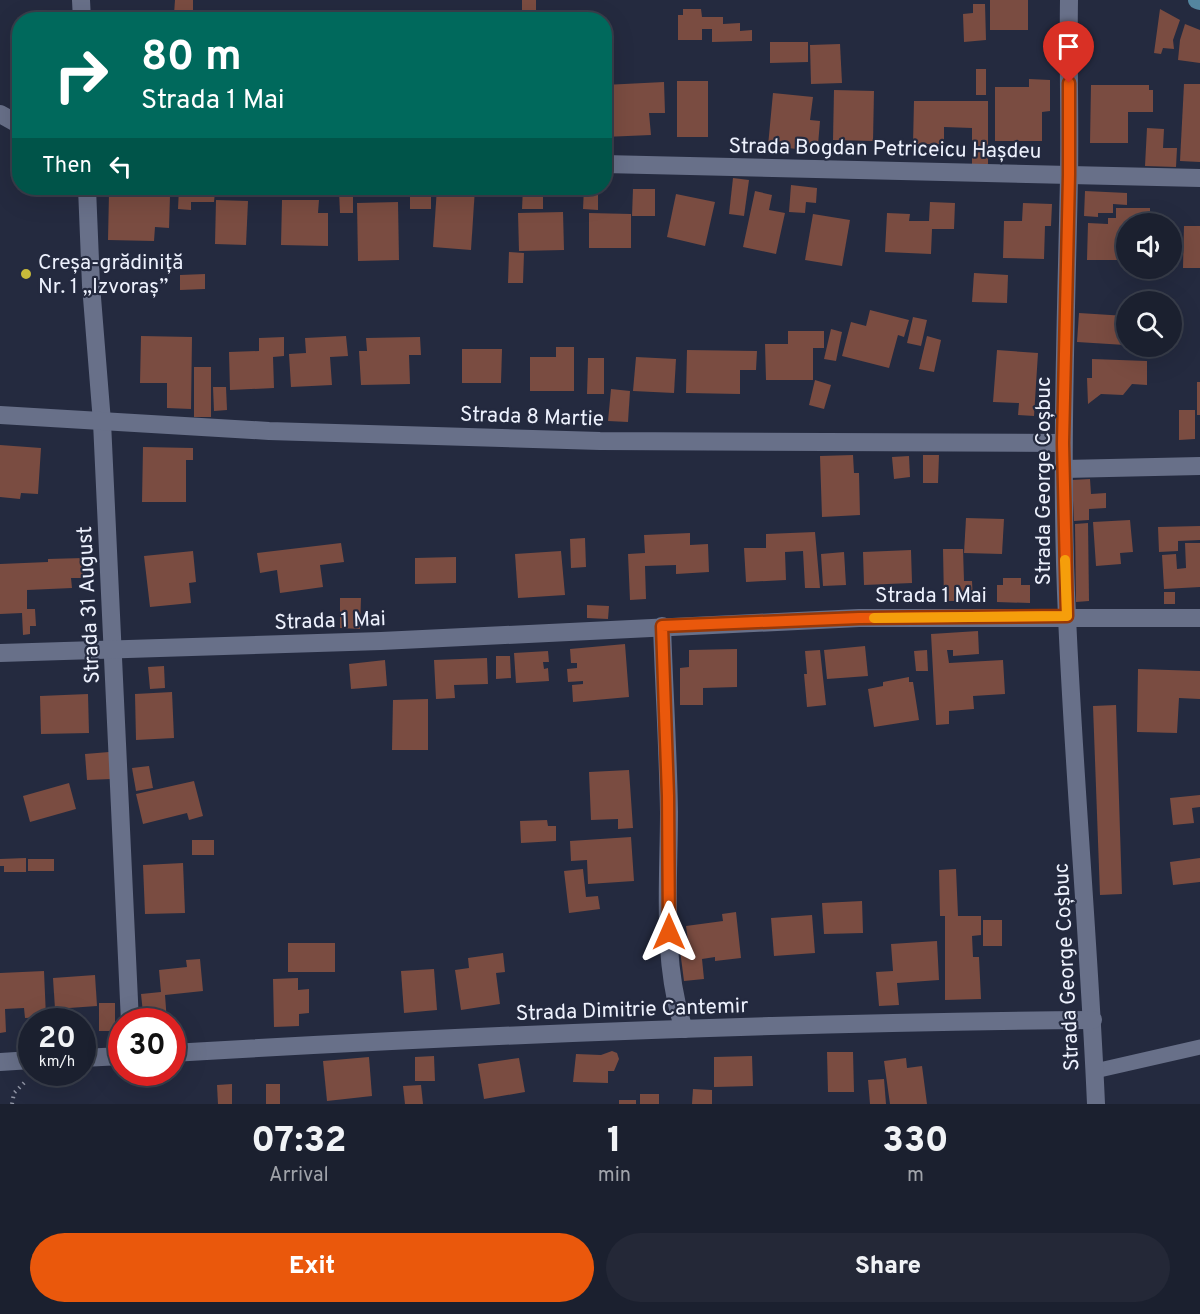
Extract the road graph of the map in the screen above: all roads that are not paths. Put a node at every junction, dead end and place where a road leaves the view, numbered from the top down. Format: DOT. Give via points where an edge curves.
graph roads {
  1 [pos="1069,0"];
  2 [pos="612,164"];
  3 [pos="1069,175"];
  4 [pos="1200,178"];
  5 [pos="87,195"];
  6 [pos="0,415"];
  7 [pos="102,422"];
  8 [pos="1063,443"];
  9 [pos="1200,466"];
  10 [pos="1064,469"];
  11 [pos="1067,616"];
  12 [pos="1200,618"];
  13 [pos="662,626"];
  14 [pos="112,650"];
  15 [pos="0,653"];
  16 [pos="128,1008"];
  17 [pos="1093,1020"];
  18 [pos="684,1029"];
  19 [pos="1200,1047"];
  20 [pos="186,1052"];
  21 [pos="0,1062"];
  22 [pos="18,1066"];
  23 [pos="1095,1071"];
  24 [pos="1096,1104"];
  1 -- 3 [label="street, Strada George Coșbuc"];
  2 -- 3 [label="street, Strada Bogdan Petriceicu Hașdeu"];
  3 -- 4 [label="street, Strada Bogdan Petriceicu Hașdeu"];
  3 -- 8 [label="street, Strada George Coșbuc"];
  5 -- 7 [label="street, Strada 31 August"];
  6 -- 7 [label="street, Strada 8 Martie"];
  7 -- 8 [label="street, Strada 8 Martie" via="600,441"];
  7 -- 14 [label="street, Strada 31 August"];
  8 -- 10 [label="street, Strada George Coșbuc"];
  9 -- 10 [label="street"];
  10 -- 11 [label="street, Strada George Coșbuc"];
  11 -- 12 [label="street, Strada 1 Mai"];
  11 -- 13 [label="street, Strada 1 Mai" via="859,618"];
  11 -- 17 [label="street, Strada George Coșbuc"];
  13 -- 14 [label="street, Strada 1 Mai"];
  13 -- 18 [label="street" via="669,954 671,983"];
  14 -- 15 [label="street, Strada 1 Mai"];
  14 -- 16 [label="street, Strada 31 August"];
  17 -- 18 [label="street, Strada Dimitrie Cantemir" via="901,1021"];
  17 -- 23 [label="street, Strada George Coșbuc"];
  18 -- 20 [label="street, Strada Dimitrie Cantemir"];
  19 -- 23 [label="lane"];
  21 -- 22 [label="street"];
  23 -- 24 [label="street, Strada George Coșbuc"];
}
